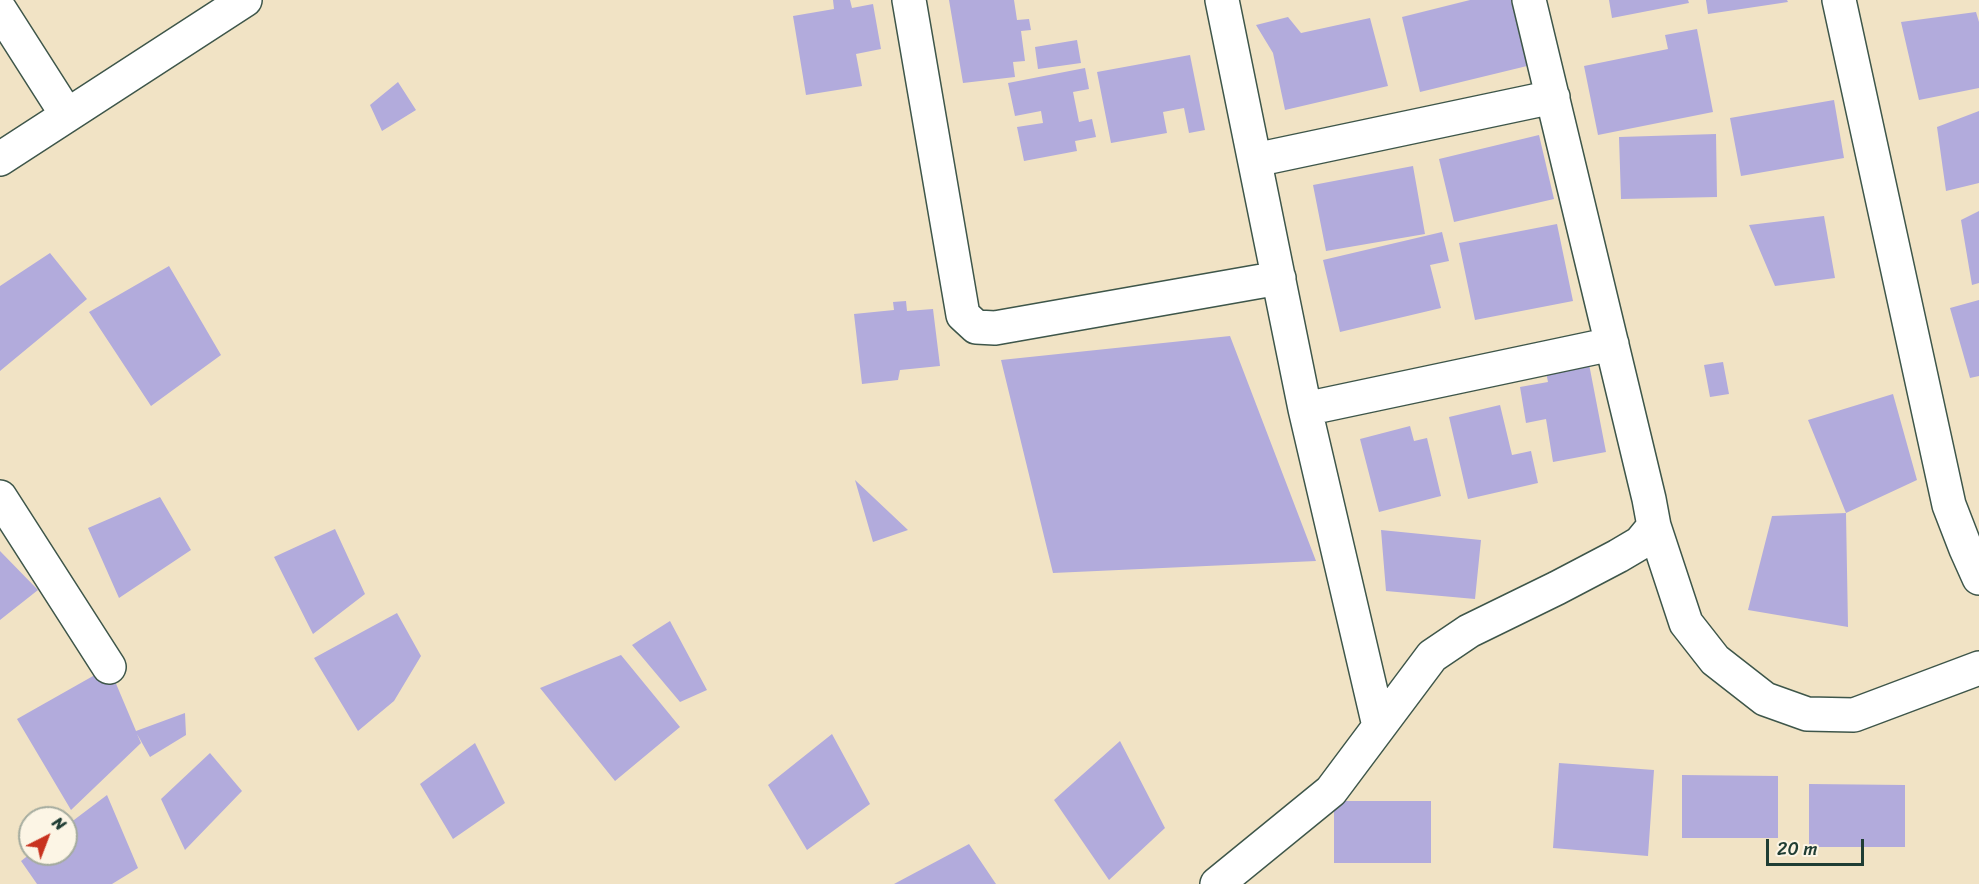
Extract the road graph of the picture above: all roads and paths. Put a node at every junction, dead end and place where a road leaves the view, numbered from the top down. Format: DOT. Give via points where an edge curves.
graph roads {
  1 [pos="245,0"];
  2 [pos="909,0"];
  3 [pos="1222,0"];
  4 [pos="1529,0"];
  5 [pos="1839,0"];
  6 [pos="0,10"];
  7 [pos="1553,98"];
  8 [pos="67,115"];
  9 [pos="0,159"];
  10 [pos="1255,160"];
  11 [pos="1279,278"];
  12 [pos="1612,344"];
  13 [pos="1305,409"];
  14 [pos="0,497"];
  15 [pos="1654,526"];
  16 [pos="1979,578"];
  17 [pos="109,667"];
  18 [pos="1979,668"];
  19 [pos="1379,726"];
  20 [pos="1217,884"];
  1 -- 8 [label="street"];
  2 -- 11 [label="street" via="963,315 976,327 995,328"];
  3 -- 10 [label="street"];
  4 -- 7 [label="street"];
  5 -- 16 [label="street" via="1949,505"];
  6 -- 8 [label="street"];
  7 -- 10 [label="street"];
  7 -- 12 [label="street"];
  8 -- 9 [label="street"];
  10 -- 11 [label="street"];
  11 -- 13 [label="street"];
  12 -- 13 [label="street"];
  12 -- 15 [label="street"];
  13 -- 19 [label="street"];
  14 -- 17 [label="street"];
  15 -- 18 [label="street" via="1686,623 1715,660 1765,699 1806,714 1854,716"];
  15 -- 19 [label="street" via="1640,543 1618,556 1470,631 1432,656"];
  19 -- 20 [label="street" via="1331,791"];
}
